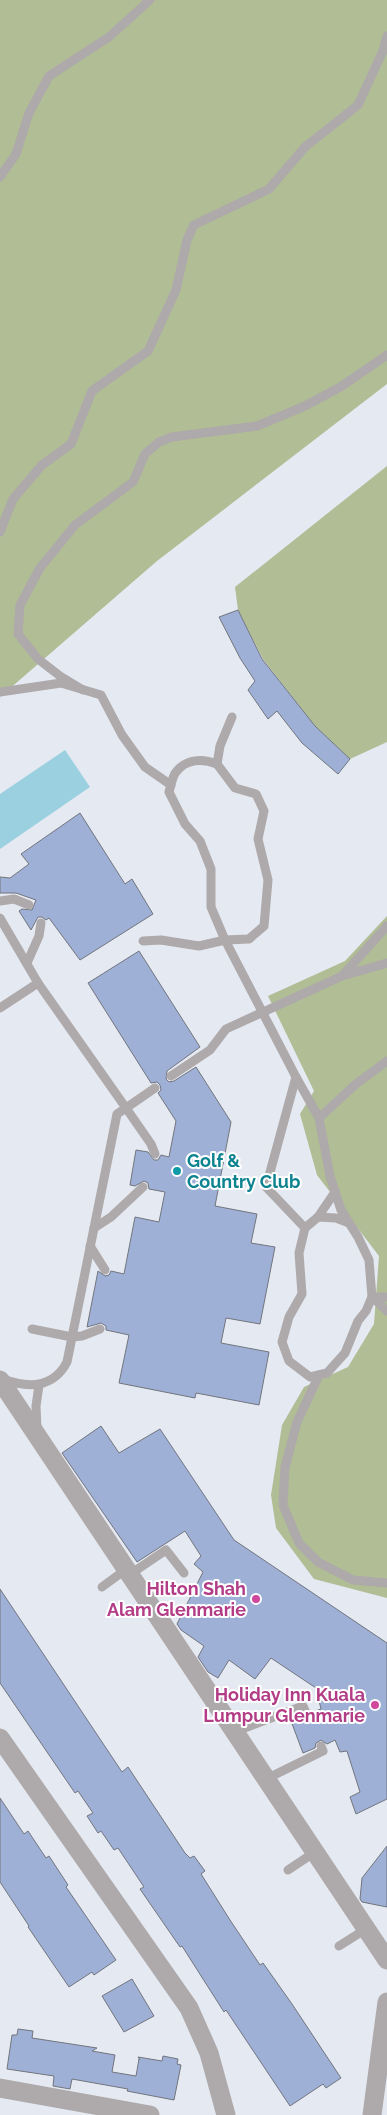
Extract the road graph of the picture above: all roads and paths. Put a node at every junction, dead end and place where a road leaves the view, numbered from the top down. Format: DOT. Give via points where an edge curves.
graph roads {
  1 [pos="150,0"];
  2 [pos="387,36"];
  3 [pos="0,177"];
  4 [pos="387,355"];
  5 [pos="0,532"];
  6 [pos="83,690"];
  7 [pos="0,692"];
  8 [pos="232,717"];
  9 [pos="217,764"];
  10 [pos="171,785"];
  11 [pos="0,901"];
  12 [pos="29,905"];
  13 [pos="0,918"];
  14 [pos="41,923"];
  15 [pos="387,926"];
  16 [pos="225,940"];
  17 [pos="143,942"];
  18 [pos="27,963"];
  19 [pos="387,963"];
  20 [pos="342,976"];
  21 [pos="38,983"];
  22 [pos="0,1008"];
  23 [pos="264,1011"];
  24 [pos="387,1061"];
  25 [pos="171,1076"];
  26 [pos="296,1077"];
  27 [pos="155,1088"];
  28 [pos="126,1108"];
  29 [pos="319,1118"];
  30 [pos="155,1154"];
  31 [pos="143,1188"];
  32 [pos="336,1192"];
  33 [pos="318,1217"];
  34 [pos="349,1223"];
  35 [pos="94,1228"];
  36 [pos="305,1228"];
  37 [pos="90,1246"];
  38 [pos="106,1270"];
  39 [pos="387,1297"];
  40 [pos="372,1298"];
  41 [pos="387,1311"];
  42 [pos="32,1329"];
  43 [pos="100,1329"];
  44 [pos="72,1337"];
  45 [pos="319,1375"];
  46 [pos="0,1380"];
  47 [pos="40,1385"];
  48 [pos="37,1438"];
  49 [pos="127,1572"];
  50 [pos="184,1573"];
  51 [pos="387,1583"];
  52 [pos="102,1587"];
  53 [pos="306,1714"];
  54 [pos="234,1732"];
  55 [pos="0,1738"];
  56 [pos="321,1746"];
  57 [pos="266,1779"];
  58 [pos="315,1852"];
  59 [pos="288,1870"];
  60 [pos="366,1929"];
  61 [pos="339,1946"];
  62 [pos="387,1960"];
  63 [pos="387,2002"];
  64 [pos="0,2088"];
  65 [pos="150,2115"];
  66 [pos="226,2115"];
  67 [pos="372,2115"];
  1 -- 3 [label="lane" via="109,37 49,76 29,113 16,154"];
  2 -- 5 [label="lane" via="358,105 305,148 269,188 194,225 187,240 176,290 148,351 92,391 71,444 42,465 13,498"];
  4 -- 6 [label="lane" via="342,386 257,426 172,437 159,442 144,454 133,482 75,525 40,568 20,606 18,634 38,659"];
  6 -- 7 [label="lane" via="61,683"];
  6 -- 10 [label="lane" via="101,695 122,735 145,767"];
  8 -- 9 [label="lane" via="220,746"];
  9 -- 10 [label="lane" via="206,759 188,762 175,773"];
  9 -- 16 [label="lane" via="235,788 256,794 264,811 258,839 268,880 264,926 249,938"];
  10 -- 16 [label="lane" via="169,792 185,824 200,841 212,869 211,907"];
  11 -- 12 [label="lane" via="14,898"];
  13 -- 18 [label="lane"];
  14 -- 18 [label="lane"];
  15 -- 20 [label="lane"];
  16 -- 17 [label="lane" via="199,946 161,940"];
  16 -- 23 [label="lane"];
  18 -- 21 [label="lane"];
  19 -- 20 [label="lane"];
  20 -- 23 [label="lane"];
  21 -- 22 [label="lane"];
  21 -- 28 [label="lane"];
  23 -- 25 [label="lane" via="226,1029 210,1050"];
  23 -- 26 [label="lane"];
  24 -- 29 [label="lane"];
  26 -- 29 [label="lane"];
  26 -- 36 [label="lane" via="266,1187"];
  27 -- 28 [label="lane"];
  28 -- 30 [label="lane"];
  28 -- 35 [label="lane" via="117,1114"];
  29 -- 32 [label="lane"];
  31 -- 35 [label="lane" via="119,1211"];
  32 -- 33 [label="lane"];
  32 -- 34 [label="lane"];
  33 -- 34 [label="lane"];
  33 -- 36 [label="lane"];
  34 -- 40 [label="lane" via="369,1260"];
  35 -- 37 [label="lane"];
  36 -- 45 [label="lane" via="299,1253 302,1294 289,1317 282,1342 289,1361 310,1377"];
  37 -- 38 [label="lane"];
  37 -- 44 [label="lane"];
  39 -- 40 [label="lane"];
  40 -- 41 [label="lane"];
  40 -- 45 [label="lane" via="345,1353 327,1373"];
  42 -- 44 [label="lane"];
  43 -- 44 [label="lane"];
  44 -- 47 [label="lane" via="63,1370"];
  45 -- 51 [label="lane" via="297,1422 286,1467 283,1506 299,1543 318,1562 353,1580"];
  46 -- 47 [label="lane" via="19,1385"];
  46 -- 48 [label="street"];
  47 -- 48 [label="lane" via="36,1406"];
  48 -- 49 [label="street"];
  49 -- 50 [label="lane" via="166,1550"];
  49 -- 52 [label="lane"];
  49 -- 54 [label="street"];
  53 -- 54 [label="lane" via="302,1706"];
  54 -- 57 [label="street"];
  55 -- 66 [label="street" via="189,2008 208,2053"];
  56 -- 57 [label="lane" via="323,1751"];
  57 -- 58 [label="street"];
  58 -- 59 [label="lane"];
  58 -- 60 [label="street"];
  60 -- 61 [label="lane"];
  60 -- 62 [label="street"];
  63 -- 67 [label="street"];
  64 -- 65 [label="street"];
}
